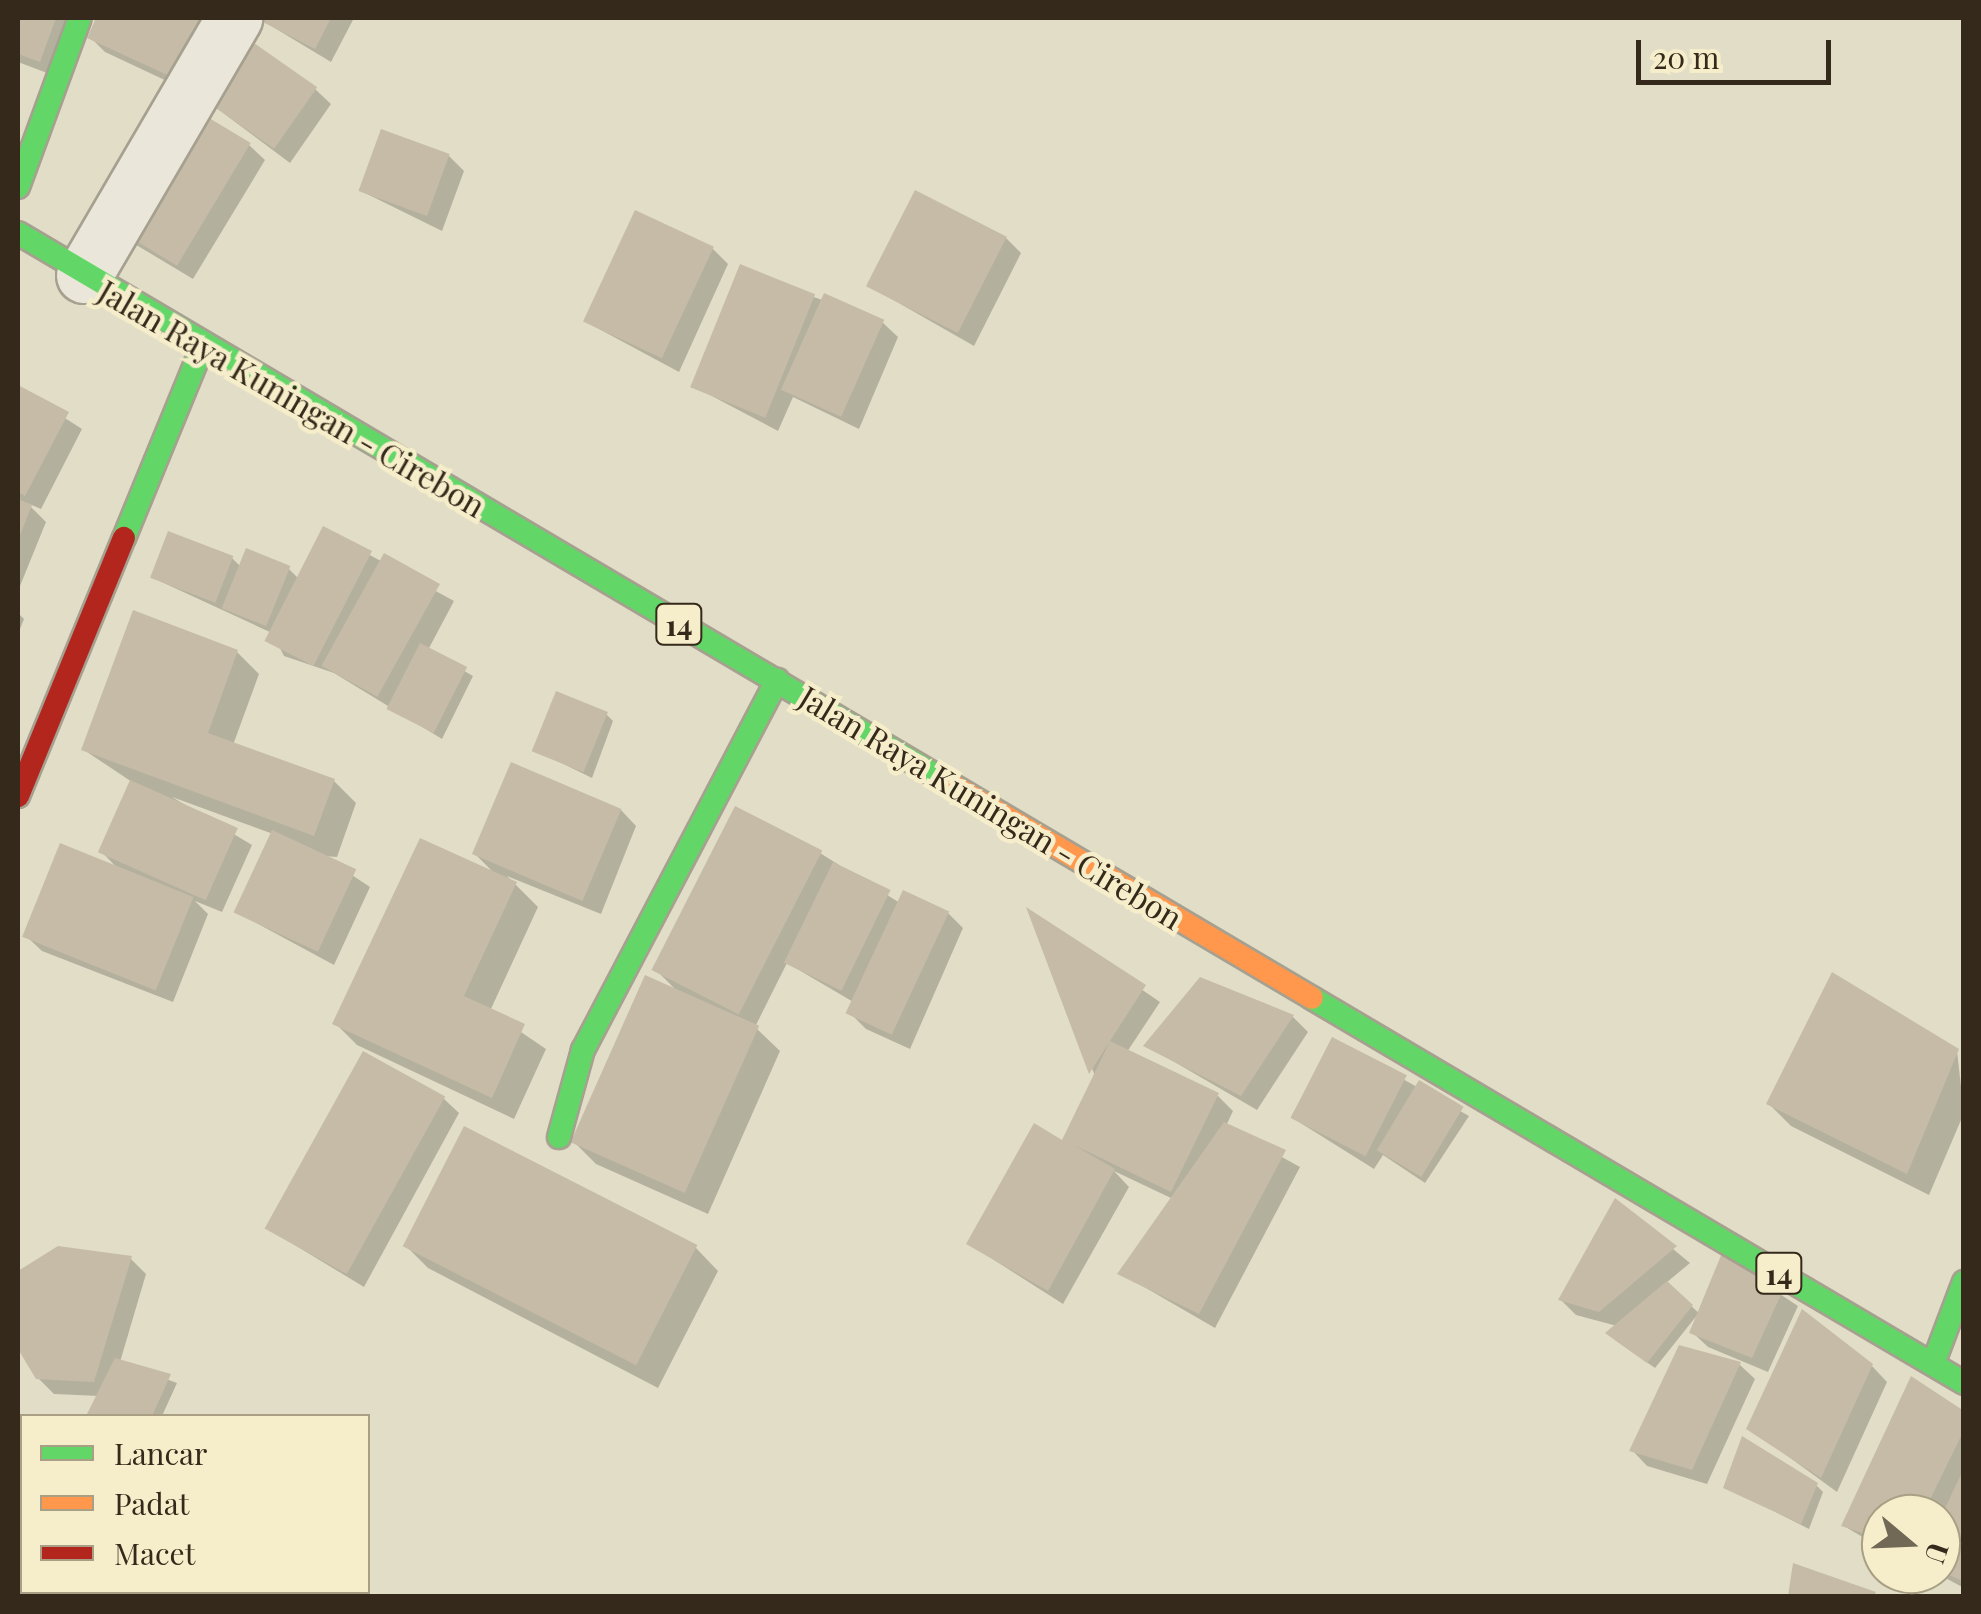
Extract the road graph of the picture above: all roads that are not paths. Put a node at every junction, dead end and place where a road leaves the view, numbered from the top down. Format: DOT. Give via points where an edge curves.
graph roads {
  1 [pos="80,18"];
  2 [pos="234,18"];
  3 [pos="18,187"];
  4 [pos="18,233"];
  5 [pos="84,276"];
  6 [pos="202,348"];
  7 [pos="777,680"];
  8 [pos="18,796"];
  9 [pos="559,1137"];
  10 [pos="1964,1282"];
  11 [pos="1934,1364"];
  12 [pos="1964,1382"];
  1 -- 3 [label="main road"];
  2 -- 5 [label="street"];
  4 -- 5 [label="main road, Jalan Raya Kuningan - Cirebon / 14"];
  5 -- 6 [label="main road, Jalan Raya Kuningan - Cirebon / 14"];
  6 -- 7 [label="main road, Jalan Raya Kuningan - Cirebon / 14"];
  6 -- 8 [label="main road"];
  7 -- 9 [label="main road" via="582,1050"];
  7 -- 11 [label="main road, Jalan Raya Kuningan - Cirebon / 14"];
  10 -- 11 [label="main road"];
  11 -- 12 [label="main road, Jalan Raya Kuningan - Cirebon / 14"];
}
